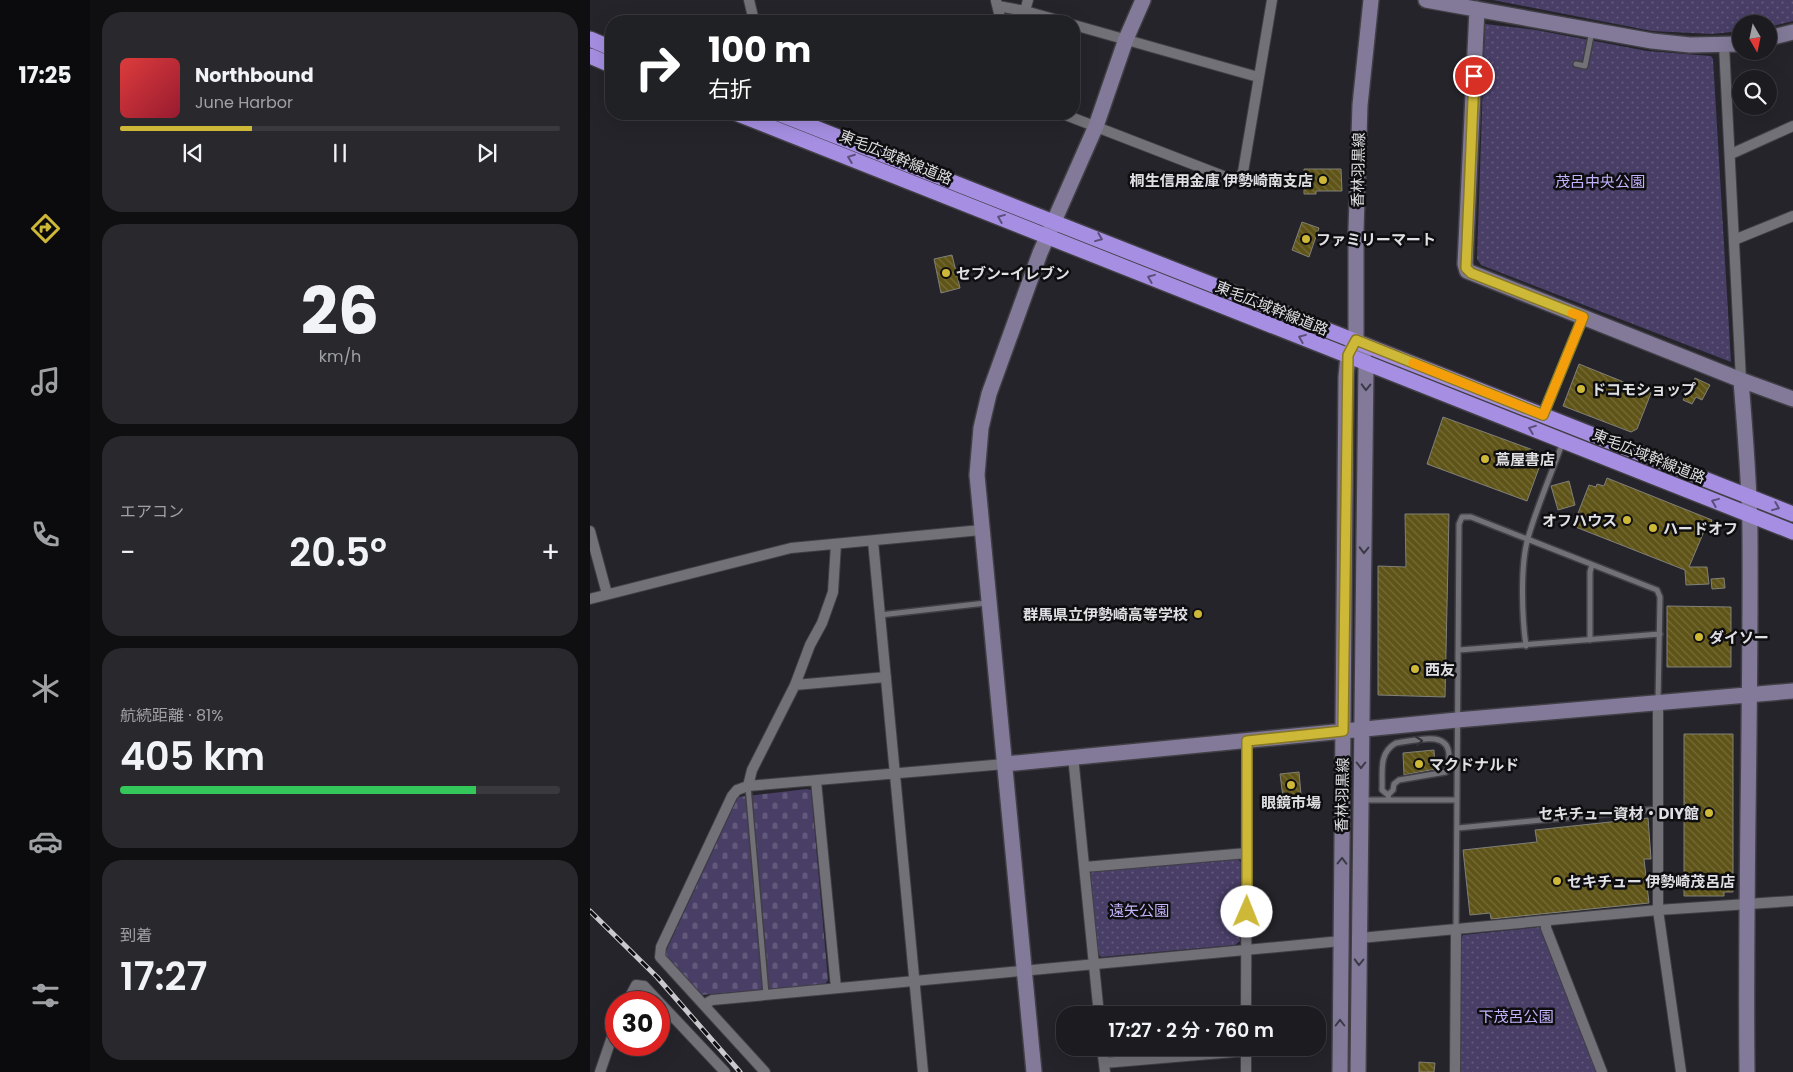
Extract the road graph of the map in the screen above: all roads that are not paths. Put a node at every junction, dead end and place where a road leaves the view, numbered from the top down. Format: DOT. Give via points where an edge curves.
graph roads {
  1 [pos="749,0"];
  2 [pos="1028,0"];
  3 [pos="1143,0"];
  4 [pos="1272,0"];
  5 [pos="1371,0"];
  6 [pos="1426,0"];
  7 [pos="997,3"];
  8 [pos="1478,5"];
  9 [pos="1025,11"];
  10 [pos="753,15"];
  11 [pos="1040,15"];
  12 [pos="1080,27"];
  13 [pos="1592,29"];
  14 [pos="1793,32"];
  15 [pos="1778,36"];
  16 [pos="590,40"];
  17 [pos="1126,40"];
  18 [pos="1724,45"];
  19 [pos="1732,45"];
  20 [pos="605,46"];
  21 [pos="590,56"];
  22 [pos="605,62"];
  23 [pos="1576,64"];
  24 [pos="1258,76"];
  25 [pos="753,120"];
  26 [pos="795,120"];
  27 [pos="1080,120"];
  28 [pos="1096,126"];
  29 [pos="1793,126"];
  30 [pos="1731,154"];
  31 [pos="1793,216"];
  32 [pos="1053,221"];
  33 [pos="1047,237"];
  34 [pos="1734,240"];
  35 [pos="1583,317"];
  36 [pos="1356,340"];
  37 [pos="1348,355"];
  38 [pos="1366,364"];
  39 [pos="1742,380"];
  40 [pos="1793,398"];
  41 [pos="1543,415"];
  42 [pos="1563,441"];
  43 [pos="1748,495"];
  44 [pos="1793,514"];
  45 [pos="1749,516"];
  46 [pos="981,530"];
  47 [pos="590,531"];
  48 [pos="1793,532"];
  49 [pos="1527,539"];
  50 [pos="873,541"];
  51 [pos="836,544"];
  52 [pos="1592,564"];
  53 [pos="607,594"];
  54 [pos="590,599"];
  55 [pos="989,603"];
  56 [pos="880,615"];
  57 [pos="1660,634"];
  58 [pos="1590,640"];
  59 [pos="1526,646"];
  60 [pos="1459,650"];
  61 [pos="886,677"];
  62 [pos="795,685"];
  63 [pos="1793,691"];
  64 [pos="1751,693"];
  65 [pos="1658,703"];
  66 [pos="1457,720"];
  67 [pos="1361,729"];
  68 [pos="1343,731"];
  69 [pos="1247,741"];
  70 [pos="1073,756"];
  71 [pos="1005,764"];
  72 [pos="893,773"];
  73 [pos="816,781"];
  74 [pos="748,786"];
  75 [pos="1388,797"];
  76 [pos="1361,800"];
  77 [pos="1457,800"];
  78 [pos="1658,809"];
  79 [pos="1458,828"];
  80 [pos="1247,853"];
  81 [pos="1085,867"];
  82 [pos="1793,901"];
  83 [pos="1746,904"];
  84 [pos="1658,910"];
  85 [pos="1546,921"];
  86 [pos="1456,930"];
  87 [pos="1360,938"];
  88 [pos="1341,941"];
  89 [pos="1246,951"];
  90 [pos="1094,964"];
  91 [pos="1024,971"];
  92 [pos="915,982"];
  93 [pos="836,988"];
  94 [pos="633,991"];
  95 [pos="649,991"];
  96 [pos="766,995"];
  97 [pos="705,1004"];
  98 [pos="1098,1006"];
  99 [pos="1246,1006"];
  100 [pos="670,1014"];
  101 [pos="606,1056"];
  102 [pos="1194,1056"];
  103 [pos="1246,1056"];
  104 [pos="1105,1068"];
  105 [pos="600,1072"];
  106 [pos="725,1072"];
  107 [pos="765,1072"];
  108 [pos="923,1072"];
  109 [pos="1034,1072"];
  110 [pos="1246,1072"];
  111 [pos="1340,1072"];
  112 [pos="1358,1072"];
  113 [pos="1456,1072"];
  114 [pos="1602,1072"];
  115 [pos="1681,1072"];
  116 [pos="1747,1072"];
  1 -- 10 [label="street"];
  2 -- 9 [label="street"];
  3 -- 17 [label="street"];
  4 -- 24 [label="street"];
  5 -- 36 [label="street, 香林羽黒線" via="1358,135"];
  6 -- 8 [label="street"];
  7 -- 9 [label="street"];
  8 -- 13 [label="street"];
  8 -- 35 [label="street" via="1466,268 1471,273"];
  9 -- 11 [label="street"];
  12 -- 17 [label="street"];
  13 -- 18 [label="street" via="1652,41"];
  13 -- 23 [label="lane" via="1585,66"];
  14 -- 15 [label="street"];
  16 -- 20 [label="highway"];
  17 -- 24 [label="street"];
  17 -- 28 [label="street"];
  18 -- 19 [label="street"];
  18 -- 30 [label="street"];
  21 -- 22 [label="highway"];
  24 -- 28 [label="street" via="1242,172 1238,179"];
  33 -- 25 [label="highway, 東毛広域幹線道路, one-way"];
  26 -- 32 [label="highway, 東毛広域幹線道路"];
  27 -- 28 [label="street"];
  28 -- 32 [label="street"];
  29 -- 30 [label="street"];
  30 -- 34 [label="street"];
  31 -- 34 [label="street"];
  32 -- 33 [label="street"];
  32 -- 36 [label="highway, 東毛広域幹線道路, one-way"];
  37 -- 33 [label="highway, 東毛広域幹線道路, one-way"];
  33 -- 46 [label="street" via="989,394 981,428 977,475"];
  34 -- 39 [label="street"];
  35 -- 39 [label="street"];
  35 -- 41 [label="street"];
  36 -- 37 [label="street, 香林羽黒線"];
  36 -- 38 [label="street, 香林羽黒線"];
  36 -- 41 [label="highway, 東毛広域幹線道路"];
  37 -- 38 [label="highway, 東毛広域幹線道路"];
  37 -- 68 [label="street, 香林羽黒線"];
  42 -- 38 [label="highway, 東毛広域幹線道路, one-way"];
  38 -- 67 [label="street, 香林羽黒線, one-way"];
  39 -- 40 [label="street"];
  39 -- 43 [label="street"];
  41 -- 43 [label="highway, 東毛広域幹線道路"];
  45 -- 42 [label="highway, 東毛広域幹線道路, one-way"];
  42 -- 49 [label="lane"];
  43 -- 44 [label="highway, 東毛広域幹線道路, one-way"];
  43 -- 45 [label="street"];
  45 -- 48 [label="highway, 東毛広域幹線道路"];
  45 -- 64 [label="street"];
  46 -- 50 [label="street"];
  46 -- 55 [label="street"];
  47 -- 53 [label="street"];
  49 -- 52 [label="lane"];
  49 -- 59 [label="lane" via="1523,628"];
  49 -- 60 [label="lane" via="1471,516 1460,519"];
  50 -- 51 [label="street"];
  50 -- 56 [label="street"];
  51 -- 53 [label="street" via="791,548"];
  51 -- 62 [label="street" via="833,592"];
  52 -- 57 [label="lane" via="1657,590 1660,596"];
  52 -- 58 [label="lane"];
  53 -- 54 [label="street"];
  55 -- 56 [label="lane"];
  55 -- 71 [label="street"];
  56 -- 61 [label="street"];
  57 -- 58 [label="lane"];
  57 -- 65 [label="lane"];
  58 -- 59 [label="lane"];
  59 -- 60 [label="lane"];
  60 -- 66 [label="lane"];
  61 -- 62 [label="street"];
  61 -- 72 [label="street"];
  62 -- 74 [label="street" via="752,770"];
  63 -- 64 [label="street"];
  64 -- 65 [label="street"];
  64 -- 83 [label="street"];
  65 -- 66 [label="street"];
  65 -- 78 [label="street"];
  66 -- 67 [label="street"];
  66 -- 77 [label="lane"];
  67 -- 68 [label="street"];
  67 -- 76 [label="street, 香林羽黒線, one-way"];
  68 -- 69 [label="street"];
  88 -- 68 [label="street, 香林羽黒線, one-way"];
  69 -- 70 [label="street"];
  69 -- 80 [label="street"];
  70 -- 71 [label="street"];
  70 -- 81 [label="street"];
  71 -- 72 [label="street"];
  71 -- 91 [label="street"];
  72 -- 73 [label="street"];
  72 -- 92 [label="street"];
  73 -- 74 [label="street"];
  73 -- 93 [label="street"];
  74 -- 96 [label="lane"];
  74 -- 97 [label="street" via="732,796 661,947 660,957"];
  75 -- 75 [label="lane, one-way" via="1382,790 1383,757 1391,746 1438,739 1446,743 1449,752 1446,772 1399,780"];
  75 -- 76 [label="lane"];
  75 -- 77 [label="lane"];
  76 -- 87 [label="street, 香林羽黒線"];
  77 -- 79 [label="lane"];
  78 -- 79 [label="lane"];
  78 -- 84 [label="street"];
  79 -- 86 [label="lane"];
  80 -- 81 [label="street"];
  80 -- 89 [label="street"];
  81 -- 90 [label="street"];
  82 -- 83 [label="street"];
  83 -- 84 [label="street"];
  83 -- 116 [label="street"];
  84 -- 85 [label="street"];
  84 -- 115 [label="street"];
  85 -- 86 [label="street"];
  85 -- 114 [label="street"];
  86 -- 87 [label="street"];
  86 -- 113 [label="street"];
  87 -- 112 [label="street, 香林羽黒線, one-way"];
  88 -- 89 [label="street"];
  111 -- 88 [label="street, 香林羽黒線, one-way"];
  89 -- 90 [label="street"];
  89 -- 99 [label="street"];
  90 -- 91 [label="street"];
  90 -- 98 [label="street"];
  91 -- 92 [label="street"];
  91 -- 109 [label="street"];
  92 -- 93 [label="street"];
  92 -- 108 [label="street"];
  93 -- 96 [label="street"];
  94 -- 95 [label="street" via="636,985 644,986"];
  96 -- 97 [label="street" via="712,1000"];
  97 -- 107 [label="street"];
  100 -- 106 [label="street"];
  101 -- 105 [label="street"];
  102 -- 104 [label="street"];
  103 -- 110 [label="street"];
}
